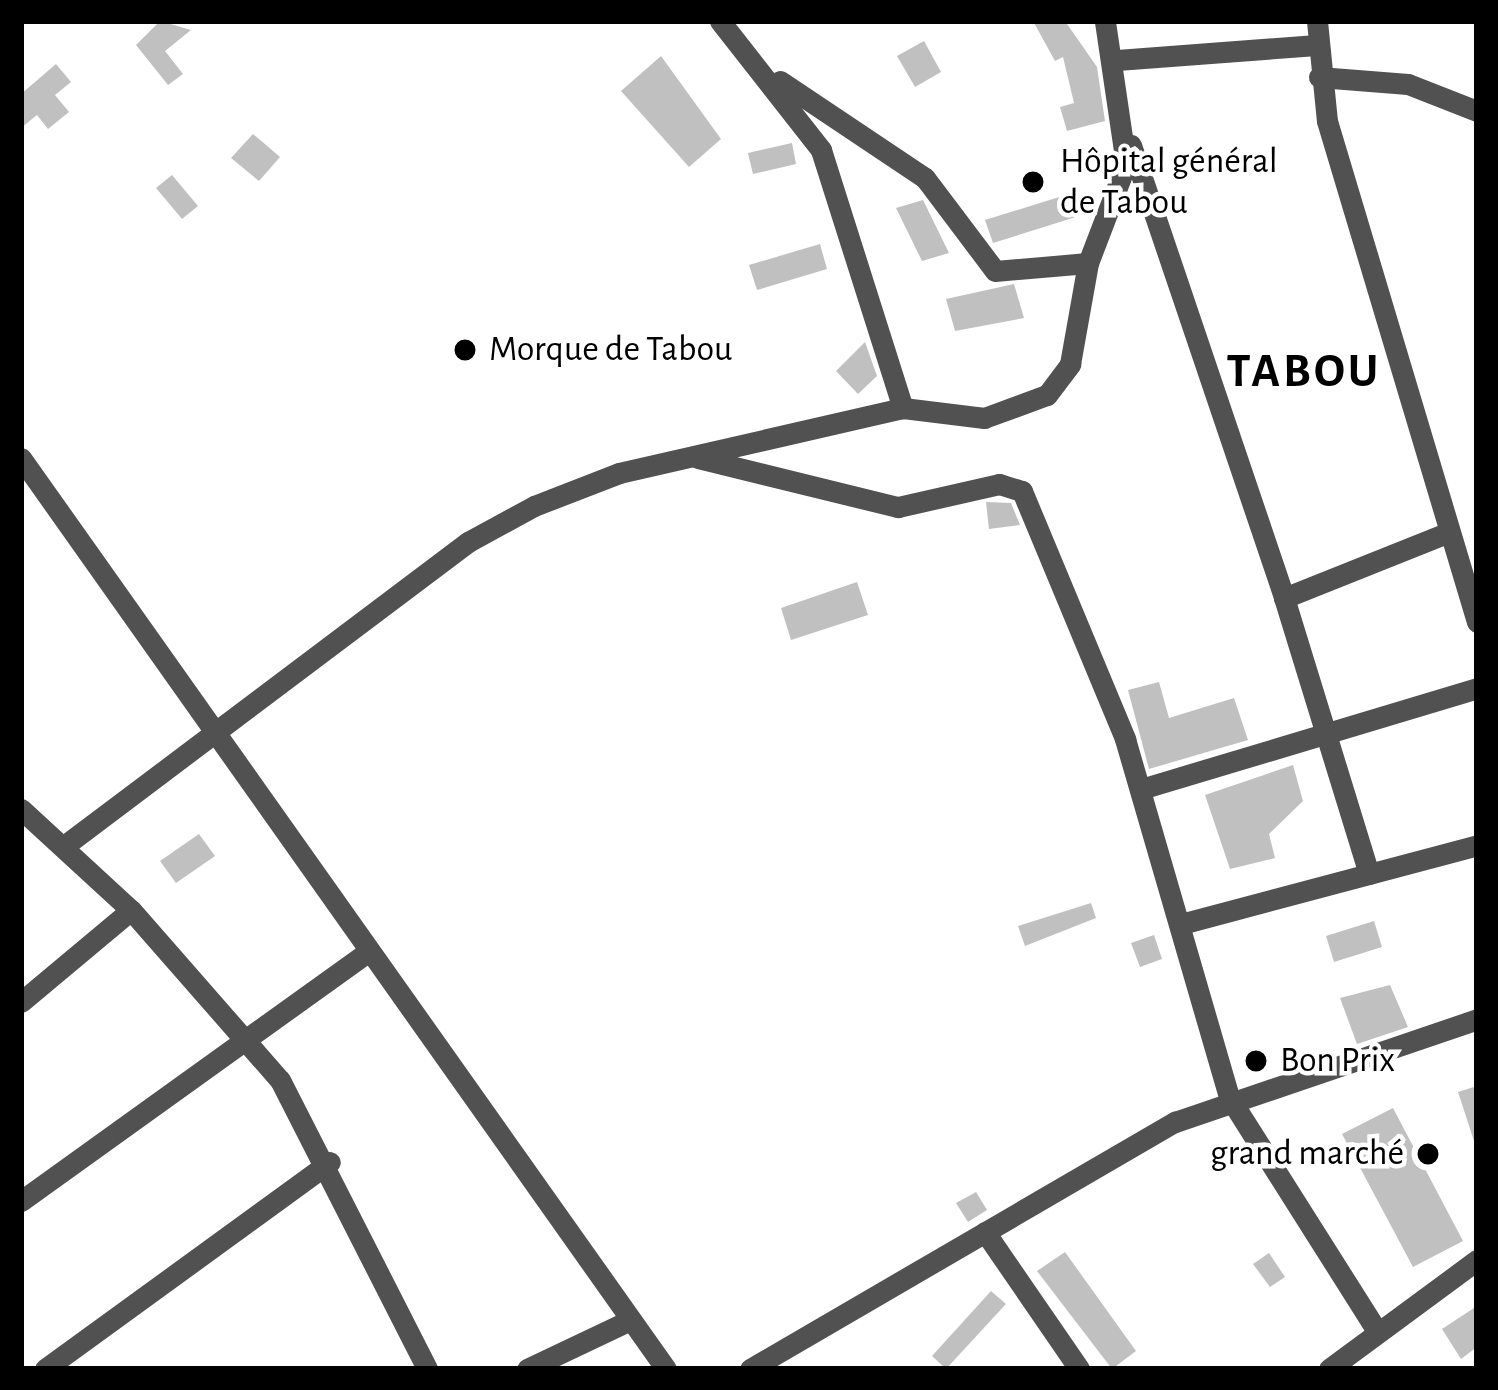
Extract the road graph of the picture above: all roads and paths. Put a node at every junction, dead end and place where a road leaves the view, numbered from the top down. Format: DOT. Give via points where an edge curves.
graph roads {
  1 [pos="720,21"];
  2 [pos="1106,21"];
  3 [pos="1317,21"];
  4 [pos="1316,45"];
  5 [pos="1117,60"];
  6 [pos="1319,77"];
  7 [pos="774,78"];
  8 [pos="1477,111"];
  9 [pos="1129,138"];
  10 [pos="1088,262"];
  11 [pos="903,408"];
  12 [pos="692,457"];
  13 [pos="21,458"];
  14 [pos="1449,532"];
  15 [pos="1284,598"];
  16 [pos="1477,622"];
  17 [pos="1477,688"];
  18 [pos="211,733"];
  19 [pos="1328,733"];
  20 [pos="1141,789"];
  21 [pos="21,808"];
  22 [pos="1477,845"];
  23 [pos="64,846"];
  24 [pos="1369,874"];
  25 [pos="131,910"];
  26 [pos="1181,924"];
  27 [pos="367,952"];
  28 [pos="21,1002"];
  29 [pos="1477,1019"];
  30 [pos="249,1039"];
  31 [pos="1229,1097"];
  32 [pos="330,1162"];
  33 [pos="21,1201"];
  34 [pos="986,1232"];
  35 [pos="1477,1260"];
  36 [pos="628,1322"];
  37 [pos="1377,1331"];
  38 [pos="45,1369"];
  39 [pos="428,1369"];
  40 [pos="527,1369"];
  41 [pos="665,1369"];
  42 [pos="750,1369"];
  43 [pos="1079,1369"];
  44 [pos="1329,1369"];
  1 -- 7 [label="street"];
  2 -- 5 [label="street"];
  3 -- 4 [label="street"];
  4 -- 5 [label="street"];
  4 -- 6 [label="street"];
  5 -- 9 [label="street"];
  6 -- 8 [label="street" via="1408,84"];
  6 -- 14 [label="street"];
  7 -- 10 [label="street" via="887,145 995,271"];
  7 -- 11 [label="street" via="839,191"];
  9 -- 10 [label="street"];
  9 -- 15 [label="street"];
  10 -- 11 [label="street" via="1074,351 1048,395 984,418"];
  11 -- 12 [label="street"];
  12 -- 18 [label="street" via="588,482 494,525"];
  12 -- 20 [label="street" via="898,507 999,484 1022,491"];
  13 -- 18 [label="street"];
  14 -- 15 [label="street"];
  14 -- 16 [label="street"];
  15 -- 19 [label="street"];
  17 -- 19 [label="street"];
  18 -- 23 [label="street"];
  18 -- 27 [label="street"];
  19 -- 20 [label="street"];
  19 -- 24 [label="street"];
  20 -- 26 [label="street"];
  21 -- 23 [label="street"];
  22 -- 24 [label="street"];
  23 -- 25 [label="street"];
  24 -- 26 [label="street"];
  25 -- 28 [label="street"];
  25 -- 30 [label="street"];
  26 -- 31 [label="street"];
  27 -- 30 [label="street"];
  27 -- 36 [label="street"];
  29 -- 31 [label="street"];
  30 -- 32 [label="street"];
  30 -- 33 [label="street"];
  31 -- 34 [label="street"];
  31 -- 37 [label="street"];
  32 -- 38 [label="street"];
  32 -- 39 [label="street"];
  34 -- 42 [label="street"];
  34 -- 43 [label="street"];
  35 -- 37 [label="street"];
  36 -- 40 [label="street"];
  36 -- 41 [label="street"];
  37 -- 44 [label="street"];
}
